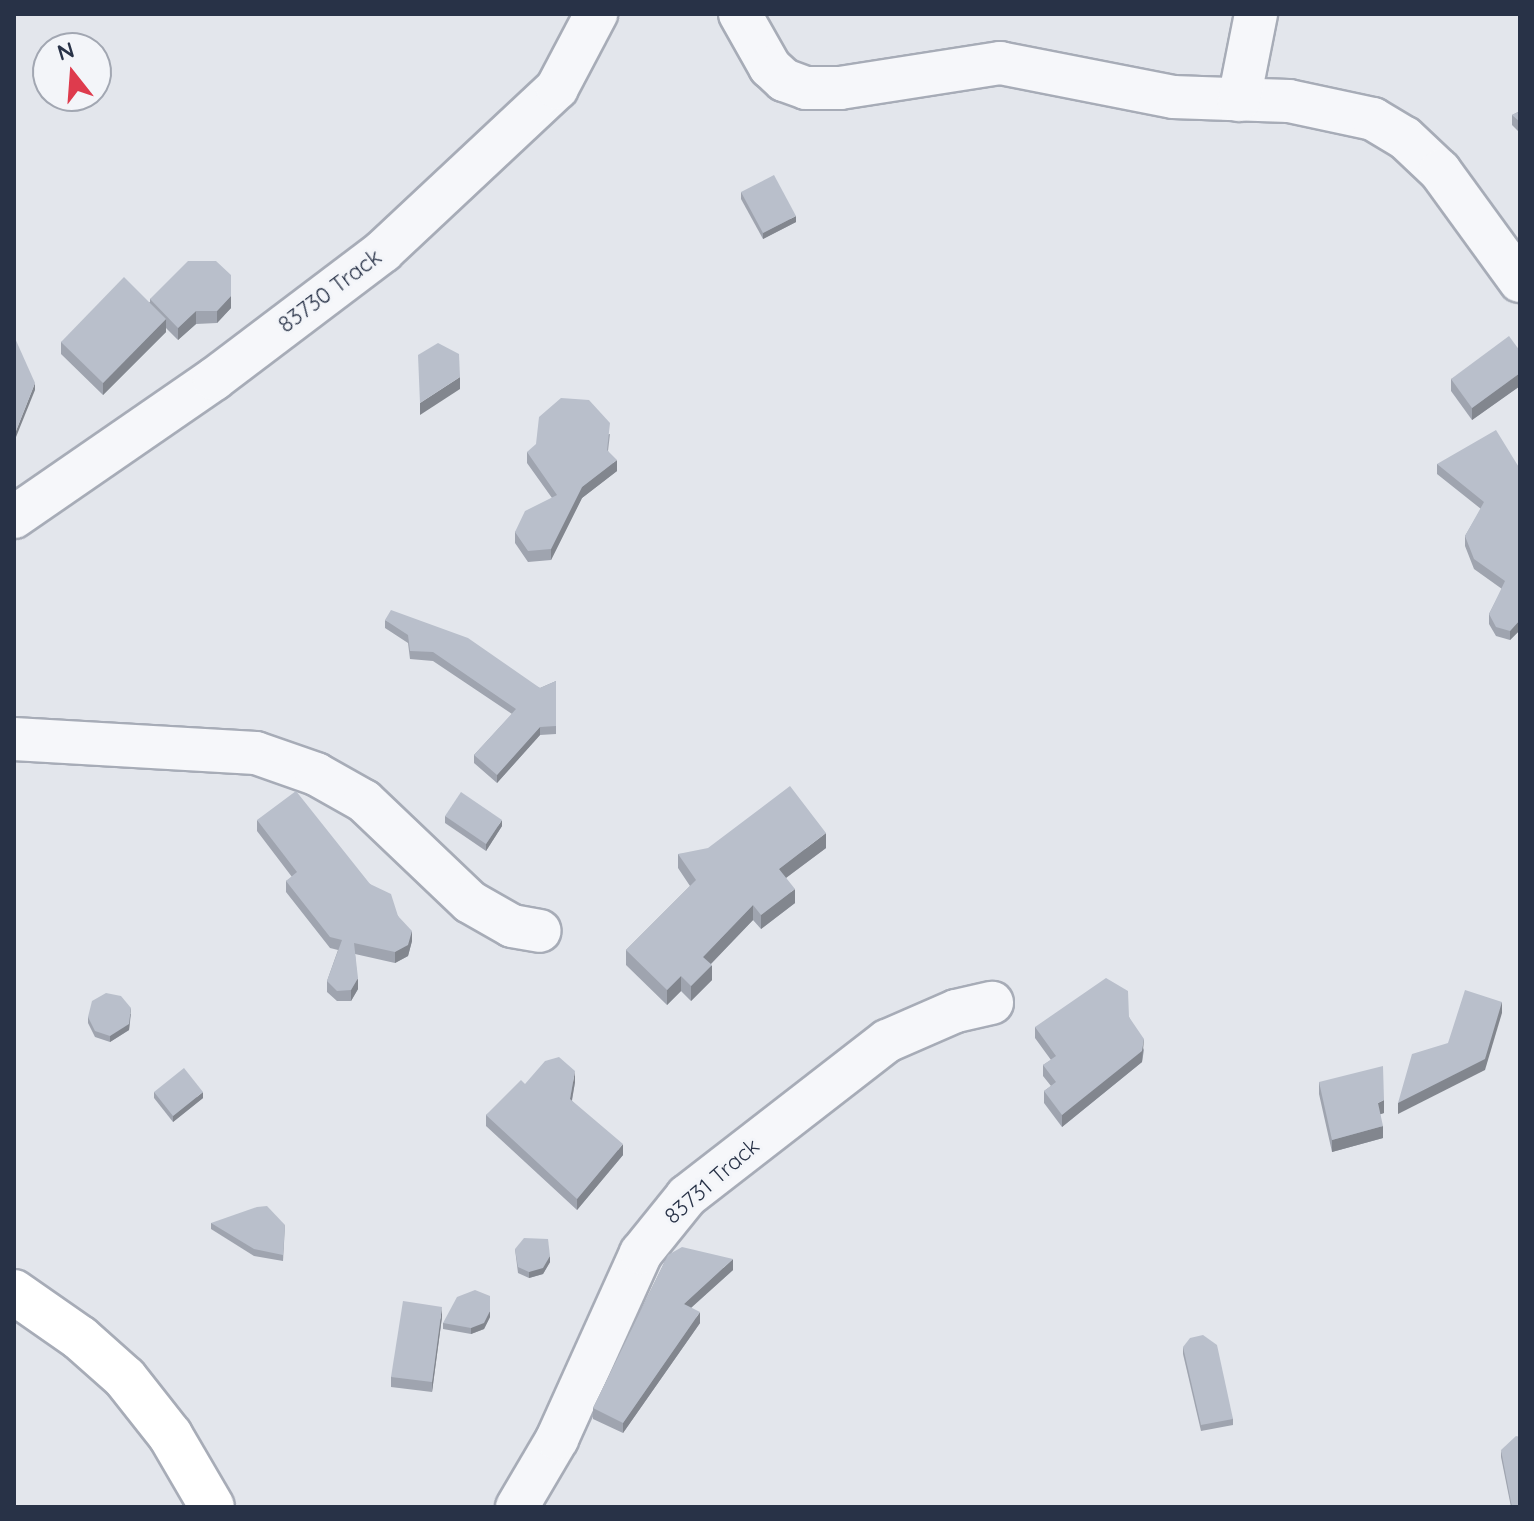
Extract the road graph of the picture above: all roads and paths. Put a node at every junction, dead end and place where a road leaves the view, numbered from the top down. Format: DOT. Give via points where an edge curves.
graph roads {
  1 [pos="596,14"];
  2 [pos="740,14"];
  3 [pos="1256,14"];
  4 [pos="1239,100"];
  5 [pos="1520,281"];
  6 [pos="14,517"];
  7 [pos="14,739"];
  8 [pos="540,931"];
  9 [pos="992,1003"];
  10 [pos="14,1292"];
  11 [pos="212,1507"];
  12 [pos="517,1507"];
  1 -- 6 [label="street, 83730 Track" via="557,88 383,251 214,379"];
  2 -- 4 [label="street" via="770,67 784,80 806,88 840,88 1000,63 1173,97"];
  3 -- 4 [label="street"];
  4 -- 5 [label="street" via="1335,107 1373,119 1405,138 1466,202"];
  7 -- 8 [label="street" via="256,753 316,774 364,801 470,902 512,926"];
  9 -- 12 [label="street, 83731 Track" via="956,1011 887,1041 687,1196 641,1253 569,1413"];
  10 -- 11 [label="street" via="80,1338 125,1378 170,1435"];
}
